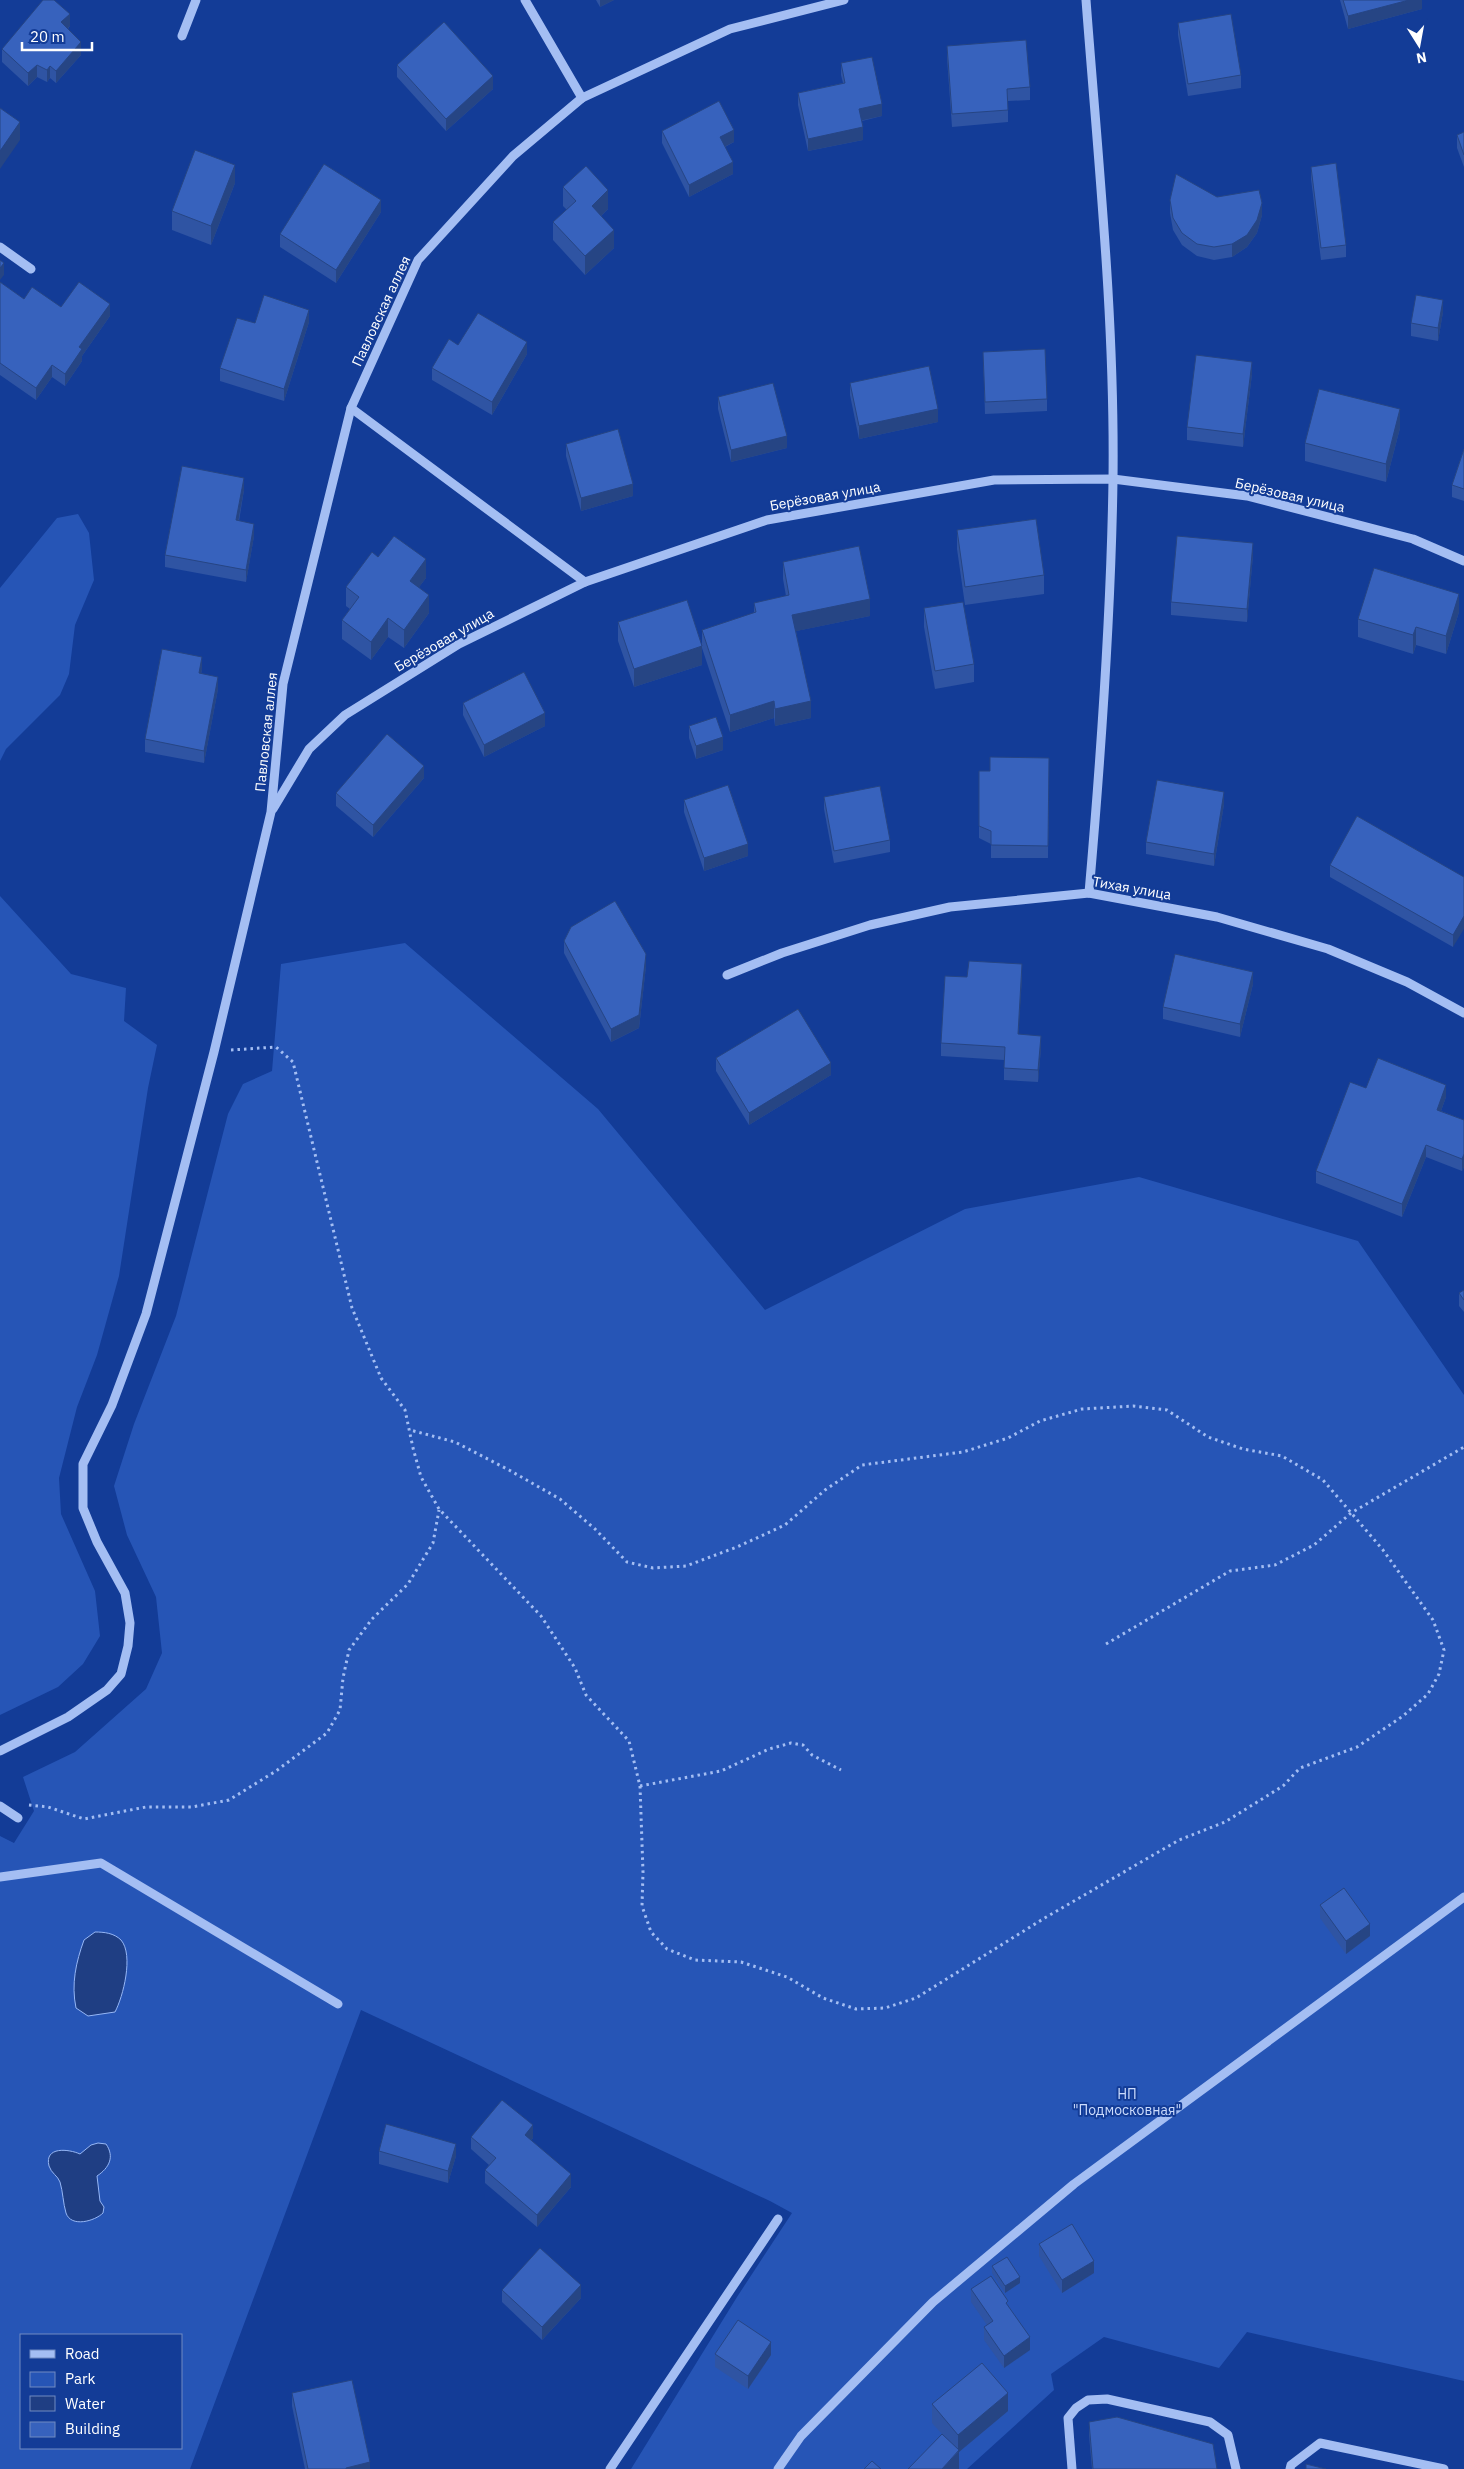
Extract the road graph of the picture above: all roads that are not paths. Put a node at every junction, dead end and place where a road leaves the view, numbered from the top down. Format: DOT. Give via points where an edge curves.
graph roads {
  1 [pos="196,0"];
  2 [pos="525,0"];
  3 [pos="844,0"];
  4 [pos="1086,0"];
  5 [pos="182,36"];
  6 [pos="582,98"];
  7 [pos="0,248"];
  8 [pos="31,269"];
  9 [pos="351,408"];
  10 [pos="1113,479"];
  11 [pos="1464,561"];
  12 [pos="585,582"];
  13 [pos="271,812"];
  14 [pos="1089,893"];
  15 [pos="727,976"];
  16 [pos="1464,1013"];
  17 [pos="0,1751"];
  18 [pos="0,1806"];
  19 [pos="18,1818"];
  20 [pos="0,1877"];
  21 [pos="1464,1897"];
  22 [pos="338,2004"];
  23 [pos="778,2219"];
  24 [pos="610,2469"];
  25 [pos="778,2469"];
  26 [pos="1072,2469"];
  27 [pos="1236,2469"];
  28 [pos="1290,2469"];
  29 [pos="1444,2469"];
  1 -- 5 [label="street"];
  2 -- 6 [label="street"];
  3 -- 6 [label="street, Павловская аллея" via="730,30"];
  4 -- 10 [label="street" via="1108,294"];
  6 -- 9 [label="street, Павловская аллея" via="513,156 418,260"];
  7 -- 8 [label="street"];
  9 -- 12 [label="street"];
  9 -- 13 [label="street, Павловская аллея" via="283,684"];
  10 -- 11 [label="street, Берёзовая улица" via="1247,496 1413,539"];
  10 -- 12 [label="street, Берёзовая улица" via="994,480 767,520"];
  10 -- 14 [label="street" via="1104,722"];
  12 -- 13 [label="street, Берёзовая улица" via="460,644 346,715 309,749"];
  13 -- 17 [label="street" via="214,1052 146,1314 112,1405 83,1464 83,1508 97,1542 125,1593 130,1623 121,1674 107,1690 68,1717"];
  14 -- 15 [label="street, Тихая улица" via="950,906 870,925"];
  14 -- 16 [label="street, Тихая улица" via="1217,917 1328,949 1406,982"];
  18 -- 19 [label="street"];
  20 -- 22 [label="street" via="101,1863"];
  21 -- 25 [label="street" via="1074,2184 933,2302 801,2436"];
  23 -- 24 [label="street"];
  26 -- 27 [label="street" via="1068,2418 1088,2400 1107,2399 1210,2422 1228,2435"];
  28 -- 29 [label="street" via="1320,2443"];
}
